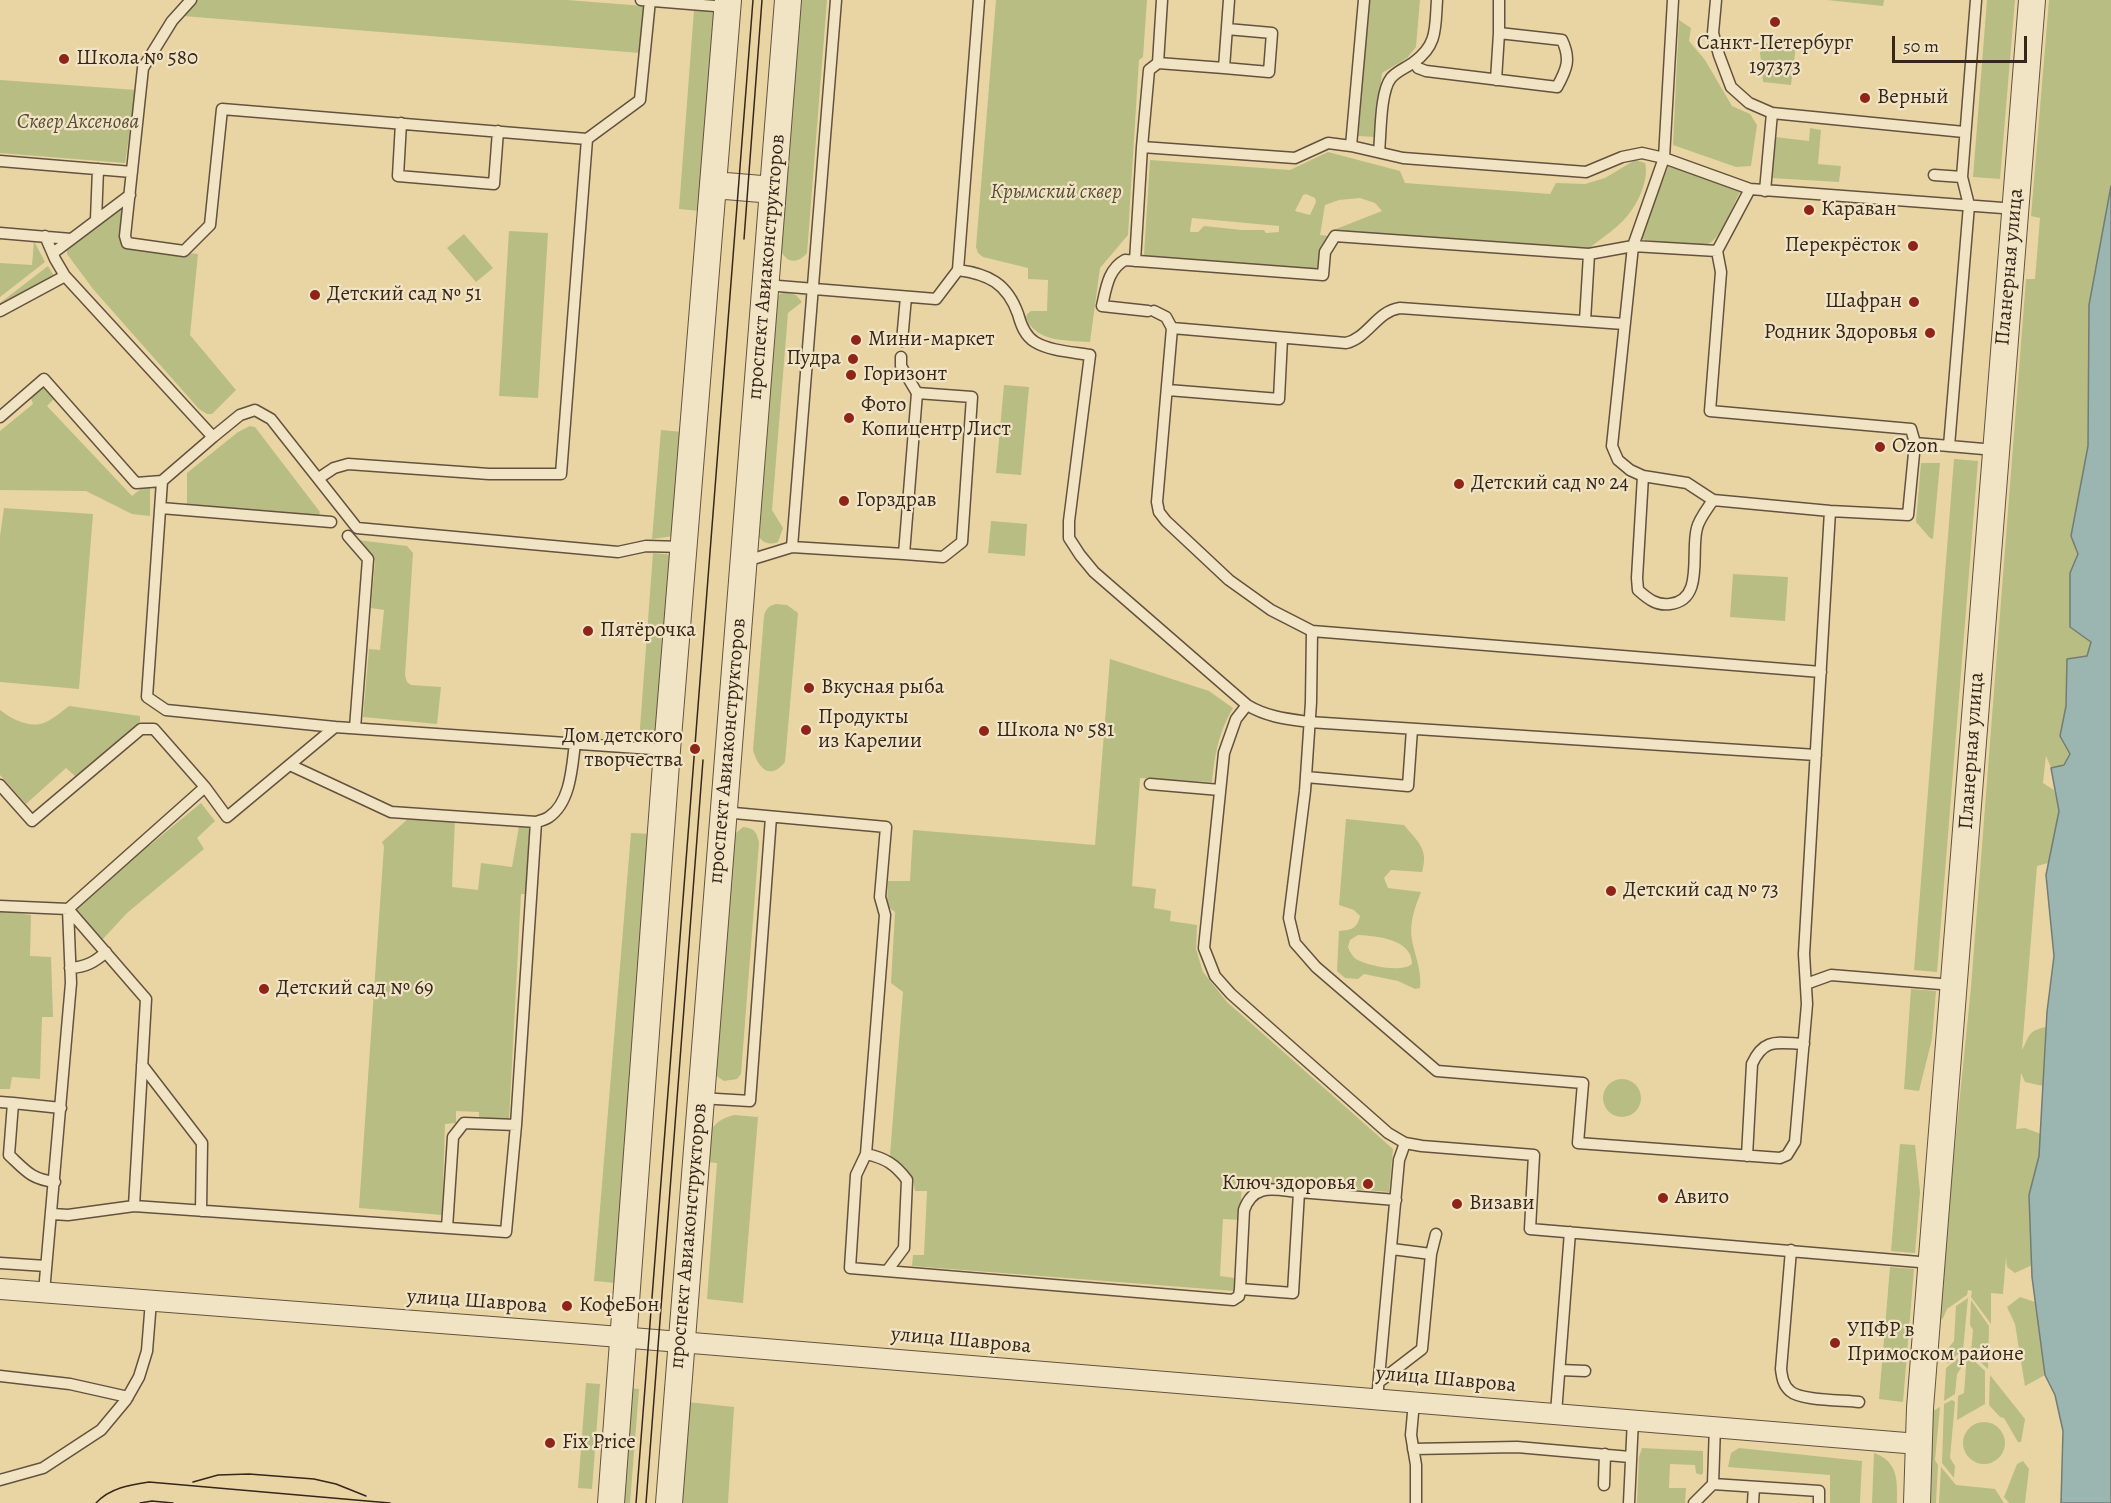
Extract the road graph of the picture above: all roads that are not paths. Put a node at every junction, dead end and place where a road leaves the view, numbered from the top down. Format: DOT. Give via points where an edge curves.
graph roads {
  1 [pos="190,0"];
  2 [pos="641,0"];
  3 [pos="650,0"];
  4 [pos="788,0"];
  5 [pos="836,0"];
  6 [pos="979,0"];
  7 [pos="1162,0"];
  8 [pos="1229,0"];
  9 [pos="1364,0"];
  10 [pos="1437,0"];
  11 [pos="1499,0"];
  12 [pos="1673,0"];
  13 [pos="1716,0"];
  14 [pos="1976,0"];
  15 [pos="2032,0"];
  16 [pos="728,4"];
  17 [pos="1227,29"];
  18 [pos="1499,33"];
  19 [pos="1414,62"];
  20 [pos="1158,63"];
  21 [pos="1224,68"];
  22 [pos="1496,80"];
  23 [pos="1772,113"];
  24 [pos="401,123"];
  25 [pos="498,131"];
  26 [pos="1964,132"];
  27 [pos="587,139"];
  28 [pos="1351,146"];
  29 [pos="1142,147"];
  30 [pos="1379,152"];
  31 [pos="1664,158"];
  32 [pos="0,161"];
  33 [pos="98,169"];
  34 [pos="132,172"];
  35 [pos="1934,175"];
  36 [pos="1962,177"];
  37 [pos="714,185"];
  38 [pos="1750,189"];
  39 [pos="773,190"];
  40 [pos="1765,191"];
  41 [pos="130,195"];
  42 [pos="1969,205"];
  43 [pos="2016,209"];
  44 [pos="96,220"];
  45 [pos="0,233"];
  46 [pos="45,236"];
  47 [pos="71,239"];
  48 [pos="1633,246"];
  49 [pos="1717,251"];
  50 [pos="53,253"];
  51 [pos="1588,254"];
  52 [pos="1135,261"];
  53 [pos="958,270"];
  54 [pos="65,276"];
  55 [pos="766,285"];
  56 [pos="814,289"];
  57 [pos="906,297"];
  58 [pos="0,311"];
  59 [pos="1585,321"];
  60 [pos="1624,324"];
  61 [pos="1172,328"];
  62 [pos="1282,338"];
  63 [pos="902,341"];
  64 [pos="901,357"];
  65 [pos="1168,390"];
  66 [pos="917,393"];
  67 [pos="0,417"];
  68 [pos="213,437"];
  69 [pos="1915,443"];
  70 [pos="1949,446"];
  71 [pos="1995,450"];
  72 [pos="1642,476"];
  73 [pos="319,478"];
  74 [pos="162,481"];
  75 [pos="1713,500"];
  76 [pos="161,508"];
  77 [pos="1830,511"];
  78 [pos="331,522"];
  79 [pos="348,536"];
  80 [pos="685,547"];
  81 [pos="792,547"];
  82 [pos="904,554"];
  83 [pos="743,562"];
  84 [pos="1312,630"];
  85 [pos="1821,672"];
  86 [pos="1247,705"];
  87 [pos="166,710"];
  88 [pos="1309,722"];
  89 [pos="335,727"];
  90 [pos="355,728"];
  91 [pos="154,729"];
  92 [pos="1412,729"];
  93 [pos="575,743"];
  94 [pos="667,750"];
  95 [pos="1816,755"];
  96 [pos="290,765"];
  97 [pos="1306,777"];
  98 [pos="1150,784"];
  99 [pos="0,785"];
  100 [pos="205,787"];
  101 [pos="1220,790"];
  102 [pos="723,812"];
  103 [pos="771,817"];
  104 [pos="536,822"];
  105 [pos="0,906"];
  106 [pos="68,909"];
  107 [pos="106,952"];
  108 [pos="70,968"];
  109 [pos="1806,984"];
  110 [pos="1954,985"];
  111 [pos="1804,1044"];
  112 [pos="142,1065"];
  113 [pos="700,1098"];
  114 [pos="0,1102"];
  115 [pos="13,1103"];
  116 [pos="61,1108"];
  117 [pos="516,1125"];
  118 [pos="1405,1143"];
  119 [pos="866,1154"];
  120 [pos="1747,1156"];
  121 [pos="55,1182"];
  122 [pos="1299,1192"];
  123 [pos="1396,1200"];
  124 [pos="134,1206"];
  125 [pos="201,1211"];
  126 [pos="52,1214"];
  127 [pos="447,1228"];
  128 [pos="1570,1232"];
  129 [pos="1436,1234"];
  130 [pos="1392,1249"];
  131 [pos="1791,1250"];
  132 [pos="1431,1254"];
  133 [pos="0,1263"];
  134 [pos="1932,1263"];
  135 [pos="46,1266"];
  136 [pos="886,1271"];
  137 [pos="0,1289"];
  138 [pos="1240,1289"];
  139 [pos="45,1293"];
  140 [pos="151,1301"];
  141 [pos="623,1338"];
  142 [pos="680,1342"];
  143 [pos="1560,1370"];
  144 [pos="1585,1371"];
  145 [pos="0,1376"];
  146 [pos="1378,1390"];
  147 [pos="128,1397"];
  148 [pos="1414,1402"];
  149 [pos="1860,1402"];
  150 [pos="1556,1413"];
  151 [pos="1633,1419"];
  152 [pos="1715,1426"];
  153 [pos="1918,1444"];
  154 [pos="1413,1449"];
  155 [pos="1605,1454"];
  156 [pos="1630,1457"];
  157 [pos="0,1480"];
  158 [pos="1713,1484"];
  159 [pos="1604,1485"];
  160 [pos="1754,1487"];
  161 [pos="611,1503"];
  162 [pos="669,1503"];
  163 [pos="1416,1503"];
  164 [pos="1629,1503"];
  165 [pos="1694,1503"];
  166 [pos="1753,1503"];
  167 [pos="1819,1503"];
  168 [pos="1917,1503"];
  1 -- 34 [label="lane" via="143,68"];
  2 -- 3 [label="lane"];
  3 -- 16 [label="lane"];
  3 -- 27 [label="lane" via="640,100"];
  4 -- 39 [label="street, проспект Авиаконструкторов"];
  5 -- 56 [label="lane"];
  6 -- 53 [label="lane"];
  7 -- 20 [label="lane"];
  8 -- 17 [label="lane"];
  9 -- 28 [label="lane"];
  10 -- 19 [label="lane" via="1435,35"];
  11 -- 18 [label="lane"];
  12 -- 31 [label="lane"];
  13 -- 23 [label="lane" via="1713,33 1731,87 1749,103"];
  14 -- 26 [label="lane"];
  15 -- 43 [label="street, Планерная улица"];
  16 -- 37 [label="street"];
  17 -- 21 [label="lane"];
  17 -- 21 [label="lane" via="1272,33 1269,72"];
  18 -- 22 [label="lane"];
  18 -- 22 [label="lane" via="1562,40 1568,52 1566,71 1557,87"];
  19 -- 22 [label="lane" via="1426,71"];
  19 -- 30 [label="lane" via="1397,72 1386,88"];
  20 -- 21 [label="lane"];
  20 -- 29 [label="lane" via="1149,70"];
  23 -- 26 [label="lane"];
  23 -- 40 [label="lane"];
  24 -- 25 [label="lane"];
  24 -- 25 [label="lane" via="398,176 494,184"];
  24 -- 41 [label="lane" via="222,109 210,225 184,250 127,243"];
  25 -- 27 [label="lane"];
  26 -- 36 [label="lane"];
  27 -- 73 [label="lane" via="561,474 489,474 348,464"];
  28 -- 29 [label="lane" via="1328,143 1294,158"];
  28 -- 30 [label="lane"];
  29 -- 52 [label="lane"];
  30 -- 31 [label="lane" via="1403,158 1586,172 1642,153"];
  31 -- 38 [label="lane"];
  31 -- 48 [label="lane"];
  32 -- 33 [label="lane"];
  33 -- 34 [label="lane"];
  33 -- 44 [label="lane"];
  34 -- 41 [label="lane"];
  35 -- 36 [label="lane"];
  36 -- 42 [label="lane"];
  37 -- 39 [label="street"];
  37 -- 80 [label="street"];
  38 -- 40 [label="lane"];
  38 -- 49 [label="lane"];
  39 -- 55 [label="street, проспект Авиаконструкторов"];
  40 -- 42 [label="lane"];
  41 -- 44 [label="lane"];
  42 -- 43 [label="lane"];
  42 -- 70 [label="lane"];
  43 -- 71 [label="street, Планерная улица"];
  44 -- 47 [label="lane"];
  45 -- 46 [label="lane"];
  46 -- 47 [label="lane"];
  46 -- 50 [label="lane"];
  47 -- 50 [label="lane"];
  48 -- 49 [label="lane"];
  48 -- 51 [label="lane"];
  48 -- 60 [label="lane"];
  49 -- 69 [label="lane" via="1721,272 1710,411 1911,429"];
  50 -- 54 [label="lane"];
  51 -- 52 [label="lane" via="1335,236 1325,252 1323,275"];
  51 -- 59 [label="lane"];
  52 -- 61 [label="lane" via="1117,264 1102,306 1151,311 1166,317"];
  53 -- 57 [label="lane" via="936,299"];
  53 -- 86 [label="lane" via="990,278 1002,287 1033,341 1090,355 1069,538 1094,572"];
  54 -- 58 [label="lane"];
  54 -- 68 [label="lane"];
  55 -- 56 [label="lane"];
  55 -- 83 [label="street, проспект Авиаконструкторов"];
  56 -- 57 [label="lane"];
  56 -- 81 [label="lane"];
  57 -- 63 [label="lane"];
  59 -- 60 [label="lane"];
  59 -- 62 [label="lane" via="1400,308 1391,309 1356,341"];
  60 -- 72 [label="lane" via="1612,446 1618,460"];
  61 -- 62 [label="lane"];
  61 -- 65 [label="lane"];
  62 -- 65 [label="lane" via="1279,399"];
  64 -- 66 [label="lane" via="901,366"];
  65 -- 84 [label="lane" via="1159,512 1229,580 1271,610"];
  66 -- 82 [label="lane"];
  66 -- 82 [label="lane" via="972,397 962,542 944,557"];
  67 -- 74 [label="lane" via="44,379 136,483"];
  68 -- 73 [label="lane" via="240,415 255,410 271,419"];
  68 -- 74 [label="lane"];
  69 -- 70 [label="lane"];
  69 -- 77 [label="lane" via="1908,515"];
  70 -- 71 [label="lane"];
  71 -- 110 [label="street, Планерная улица"];
  72 -- 75 [label="lane" via="1687,483"];
  72 -- 75 [label="lane" via="1638,590 1648,600 1662,605 1676,604 1687,597 1692,586 1697,528"];
  73 -- 80 [label="lane" via="357,528 618,552 646,546"];
  74 -- 76 [label="lane"];
  75 -- 77 [label="lane"];
  76 -- 78 [label="lane"];
  76 -- 87 [label="lane" via="147,697"];
  77 -- 85 [label="lane"];
  79 -- 90 [label="lane" via="368,560"];
  80 -- 94 [label="street"];
  81 -- 82 [label="lane"];
  81 -- 83 [label="lane"];
  83 -- 102 [label="street, проспект Авиаконструкторов"];
  84 -- 85 [label="lane"];
  84 -- 88 [label="lane"];
  85 -- 95 [label="lane"];
  86 -- 88 [label="lane" via="1275,718"];
  86 -- 101 [label="lane" via="1236,720 1224,753"];
  87 -- 89 [label="lane"];
  87 -- 91 [label="lane"];
  88 -- 92 [label="lane"];
  88 -- 97 [label="lane"];
  89 -- 90 [label="lane"];
  89 -- 96 [label="lane"];
  90 -- 93 [label="lane"];
  91 -- 99 [label="lane" via="141,729 32,821"];
  91 -- 100 [label="lane"];
  92 -- 95 [label="lane"];
  92 -- 97 [label="lane" via="1408,786"];
  93 -- 94 [label="lane"];
  93 -- 104 [label="lane" via="564,795 549,817"];
  94 -- 141 [label="street"];
  95 -- 109 [label="lane" via="1804,954"];
  96 -- 100 [label="lane" via="227,817"];
  96 -- 104 [label="lane" via="403,818"];
  97 -- 120 [label="lane" via="1290,918 1295,943 1324,975 1437,1071 1583,1083 1578,1143"];
  98 -- 101 [label="lane"];
  100 -- 106 [label="lane"];
  101 -- 118 [label="lane" via="1204,948 1215,976 1388,1133"];
  102 -- 103 [label="lane"];
  102 -- 113 [label="street, проспект Авиаконструкторов"];
  103 -- 113 [label="lane" via="750,1101"];
  103 -- 119 [label="lane" via="886,828 880,897 885,915"];
  104 -- 117 [label="lane"];
  105 -- 106 [label="lane"];
  106 -- 107 [label="lane"];
  106 -- 108 [label="lane"];
  107 -- 108 [label="lane" via="96,962"];
  107 -- 112 [label="lane" via="146,999"];
  108 -- 116 [label="lane"];
  109 -- 110 [label="lane" via="1831,975"];
  109 -- 111 [label="lane"];
  110 -- 134 [label="street, Планерная улица"];
  111 -- 120 [label="lane" via="1764,1045 1757,1054 1752,1064"];
  111 -- 120 [label="lane" via="1793,1149 1780,1158"];
  112 -- 124 [label="lane"];
  112 -- 125 [label="lane" via="202,1143"];
  113 -- 142 [label="street, проспект Авиаконструкторов"];
  114 -- 115 [label="lane"];
  115 -- 116 [label="lane"];
  115 -- 121 [label="lane" via="9,1155 29,1174"];
  116 -- 121 [label="lane"];
  117 -- 127 [label="lane" via="464,1123 453,1137"];
  117 -- 127 [label="lane" via="506,1232"];
  118 -- 123 [label="lane" via="1399,1160"];
  118 -- 128 [label="lane" via="1534,1155 1530,1229"];
  119 -- 136 [label="lane" via="882,1157 908,1180 904,1248"];
  119 -- 136 [label="lane" via="856,1175 850,1268"];
  121 -- 126 [label="lane"];
  122 -- 123 [label="lane"];
  122 -- 138 [label="lane" via="1264,1189 1248,1200 1244,1210"];
  122 -- 138 [label="lane" via="1293,1293"];
  123 -- 130 [label="lane"];
  124 -- 125 [label="lane"];
  124 -- 126 [label="lane"];
  125 -- 127 [label="lane"];
  126 -- 135 [label="lane"];
  128 -- 131 [label="lane"];
  128 -- 143 [label="lane"];
  129 -- 132 [label="lane"];
  130 -- 132 [label="lane"];
  130 -- 146 [label="lane"];
  131 -- 134 [label="lane"];
  131 -- 149 [label="lane" via="1783,1381 1789,1391 1799,1396"];
  132 -- 146 [label="lane" via="1422,1350"];
  133 -- 135 [label="lane"];
  134 -- 153 [label="street, Планерная улица"];
  135 -- 139 [label="lane"];
  136 -- 138 [label="lane" via="1233,1299 1239,1296"];
  137 -- 139 [label="street, улица Шаврова"];
  139 -- 140 [label="street, улица Шаврова"];
  140 -- 141 [label="street, улица Шаврова"];
  140 -- 147 [label="lane" via="147,1351"];
  141 -- 142 [label="street, улица Шаврова"];
  141 -- 161 [label="street"];
  142 -- 146 [label="street, улица Шаврова"];
  142 -- 162 [label="street, проспект Авиаконструкторов"];
  143 -- 144 [label="lane"];
  143 -- 150 [label="lane"];
  145 -- 147 [label="lane" via="70,1384"];
  146 -- 148 [label="street, улица Шаврова"];
  147 -- 157 [label="lane" via="101,1430 43,1468"];
  148 -- 150 [label="street, улица Шаврова"];
  148 -- 154 [label="lane"];
  150 -- 151 [label="street, улица Шаврова"];
  151 -- 152 [label="street, улица Шаврова"];
  151 -- 156 [label="lane"];
  152 -- 153 [label="street, улица Шаврова"];
  152 -- 158 [label="lane"];
  153 -- 168 [label="street, Планерная улица"];
  154 -- 155 [label="lane" via="1516,1447"];
  154 -- 163 [label="lane"];
  155 -- 156 [label="lane"];
  155 -- 159 [label="lane"];
  156 -- 164 [label="lane"];
  158 -- 160 [label="lane"];
  158 -- 165 [label="lane"];
  160 -- 166 [label="lane"];
  160 -- 167 [label="lane" via="1820,1491"];
}
